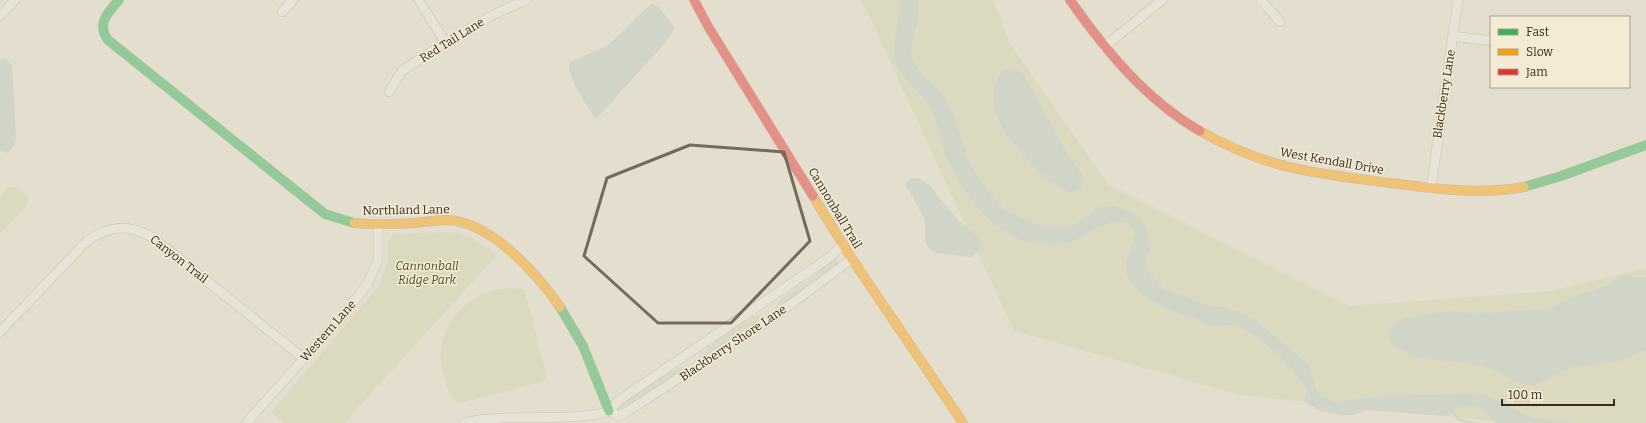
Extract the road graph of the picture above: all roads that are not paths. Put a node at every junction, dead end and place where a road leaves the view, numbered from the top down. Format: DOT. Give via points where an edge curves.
graph roads {
  1 [pos="15,0"];
  2 [pos="119,0"];
  3 [pos="293,0"];
  4 [pos="419,0"];
  5 [pos="526,0"];
  6 [pos="694,0"];
  7 [pos="1070,0"];
  8 [pos="1162,0"];
  9 [pos="1261,0"];
  10 [pos="1458,0"];
  11 [pos="282,12"];
  12 [pos="0,16"];
  13 [pos="1280,22"];
  14 [pos="1453,36"];
  15 [pos="1490,41"];
  16 [pos="445,42"];
  17 [pos="1104,47"];
  18 [pos="389,92"];
  19 [pos="1646,145"];
  20 [pos="1431,188"];
  21 [pos="378,224"];
  22 [pos="843,244"];
  23 [pos="852,259"];
  24 [pos="762,304"];
  25 [pos="774,320"];
  26 [pos="0,332"];
  27 [pos="303,358"];
  28 [pos="609,411"];
  29 [pos="246,423"];
  30 [pos="464,423"];
  31 [pos="963,423"];
  1 -- 12 [label="street"];
  2 -- 21 [label="street, Northland Lane" via="104,17 101,27 108,40 325,214 350,223"];
  3 -- 11 [label="street"];
  4 -- 16 [label="street"];
  5 -- 16 [label="street, Red Tail Lane"];
  6 -- 22 [label="street, Cannonball Trail"];
  7 -- 17 [label="street, West Kendall Drive"];
  8 -- 17 [label="street"];
  9 -- 13 [label="street"];
  10 -- 14 [label="street, Blackberry Lane"];
  14 -- 15 [label="street"];
  14 -- 20 [label="street, Blackberry Lane"];
  16 -- 18 [label="street, Red Tail Lane" via="402,71"];
  17 -- 20 [label="street, West Kendall Drive" via="1124,72 1163,106 1184,122 1230,148 1287,168 1351,179"];
  19 -- 20 [label="street, West Kendall Drive" via="1538,184 1475,192"];
  21 -- 27 [label="street, Western Lane" via="378,260 368,284"];
  21 -- 28 [label="street, Northland Lane" via="447,220 473,224 493,237 526,265 555,299 588,355"];
  22 -- 23 [label="street, Cannonball Trail"];
  22 -- 24 [label="street, Blackberry Shore Lane" via="830,257"];
  23 -- 25 [label="street, Blackberry Shore Lane"];
  23 -- 31 [label="street, Cannonball Trail"];
  24 -- 25 [label="street"];
  24 -- 28 [label="street, Blackberry Shore Lane" via="618,401"];
  25 -- 28 [label="street, Blackberry Shore Lane" via="620,416"];
  26 -- 27 [label="street, Canyon Trail" via="87,241 102,231 126,227 140,230 152,237"];
  27 -- 29 [label="street, Western Lane"];
  28 -- 30 [label="street, Blackberry Shore Lane" via="573,422 508,419"];
}
